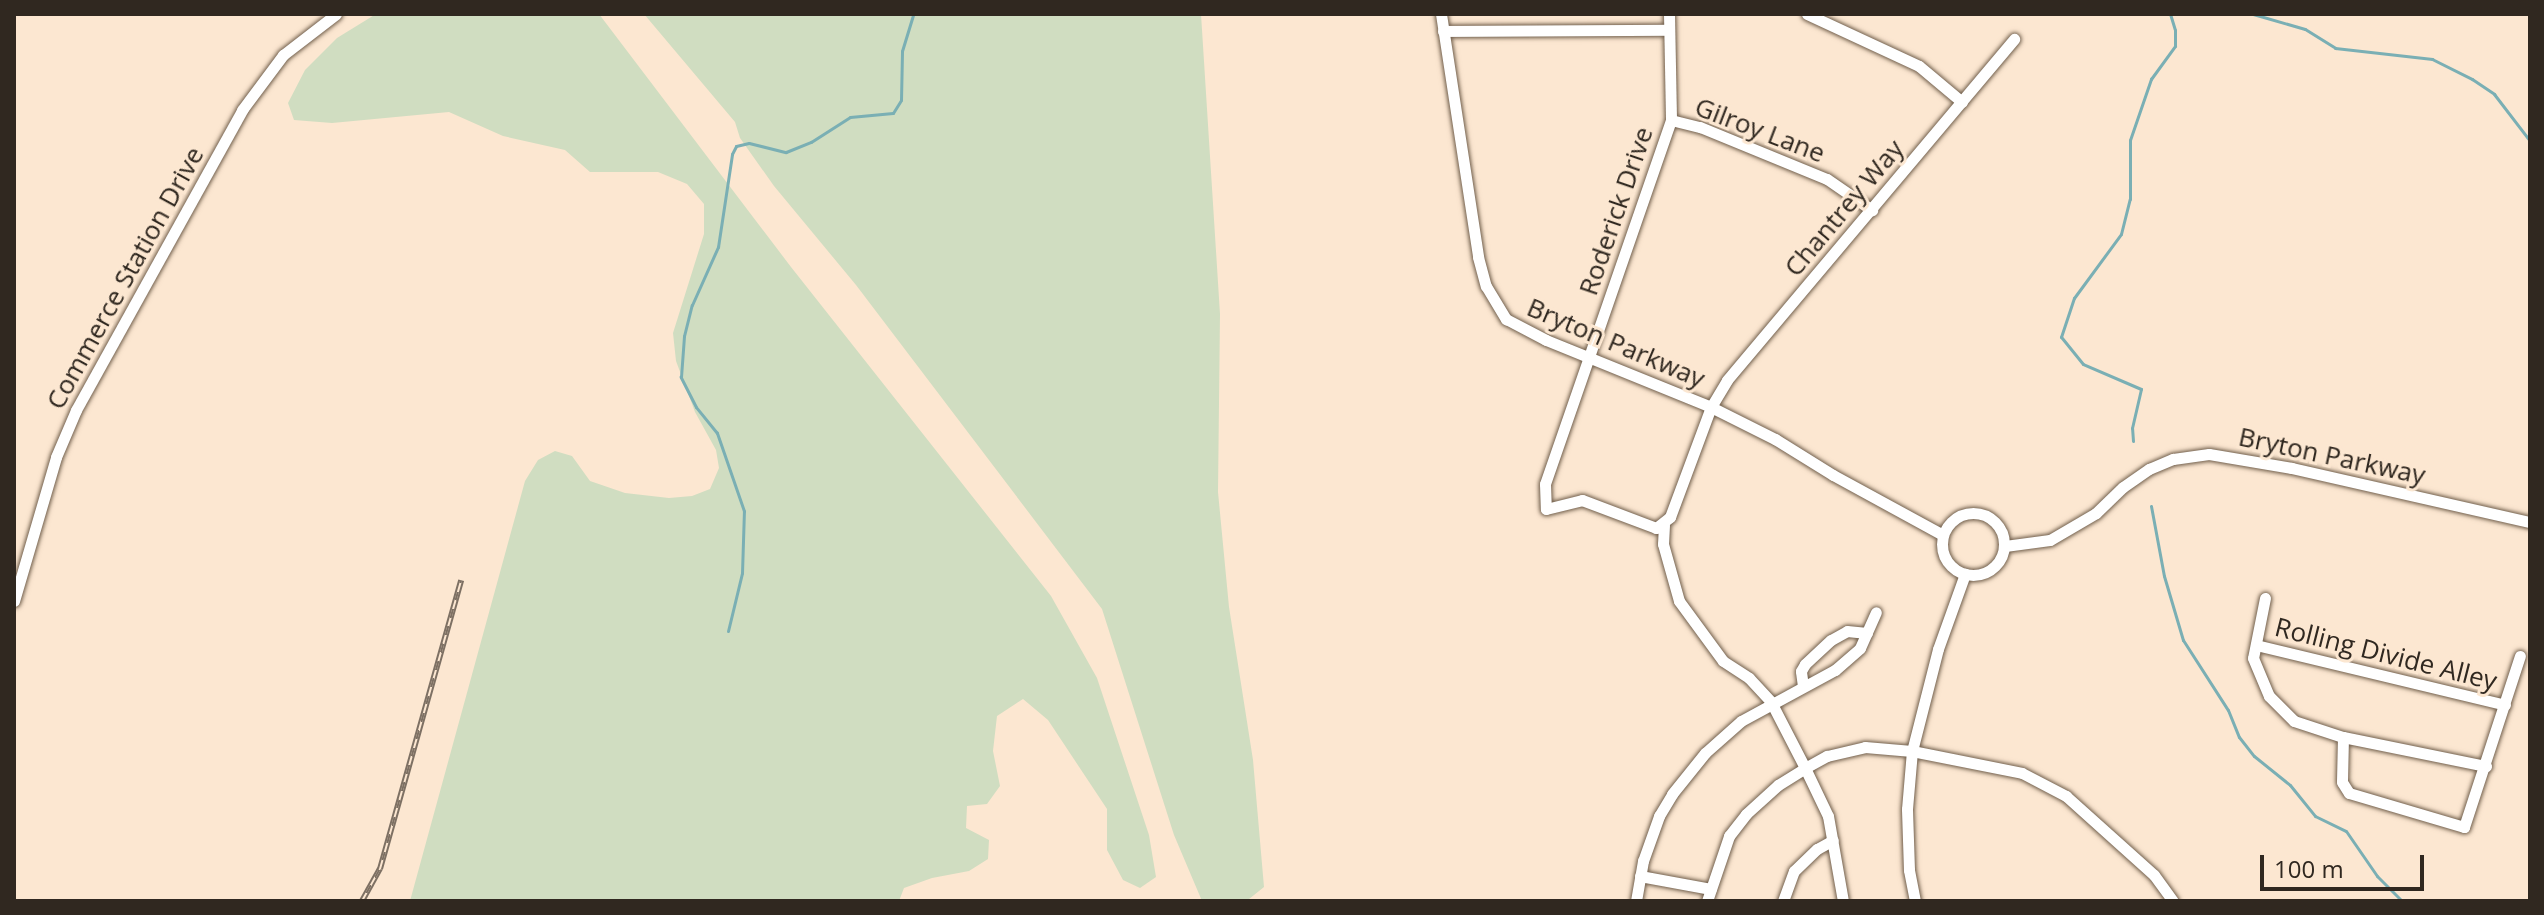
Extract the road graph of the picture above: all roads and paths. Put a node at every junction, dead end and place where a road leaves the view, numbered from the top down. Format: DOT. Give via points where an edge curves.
graph roads {
  1 [pos="336,14"];
  2 [pos="1441,14"];
  3 [pos="1669,14"];
  4 [pos="1807,14"];
  5 [pos="1669,30"];
  6 [pos="1443,31"];
  7 [pos="2014,39"];
  8 [pos="1962,102"];
  9 [pos="1671,120"];
  10 [pos="1872,210"];
  11 [pos="1588,355"];
  12 [pos="1711,407"];
  13 [pos="2530,522"];
  14 [pos="1664,525"];
  15 [pos="1943,535"];
  16 [pos="2005,546"];
  17 [pos="1965,574"];
  18 [pos="2265,598"];
  19 [pos="14,601"];
  20 [pos="1876,612"];
  21 [pos="1867,633"];
  22 [pos="2256,645"];
  23 [pos="2520,656"];
  24 [pos="1803,686"];
  25 [pos="1771,702"];
  26 [pos="2505,705"];
  27 [pos="2343,737"];
  28 [pos="1912,751"];
  29 [pos="2486,766"];
  30 [pos="1805,768"];
  31 [pos="1833,840"];
  32 [pos="1640,876"];
  33 [pos="1709,895"];
  34 [pos="1636,901"];
  35 [pos="1783,901"];
  36 [pos="1843,901"];
  37 [pos="1915,901"];
  38 [pos="2173,901"];
  1 -- 19 [label="street, Commerce Station Drive" via="277,62 242,110 76,410 56,457"];
  2 -- 6 [label="street, Bryton Parkway"];
  3 -- 5 [label="street, Roderick Drive"];
  4 -- 8 [label="street" via="1919,66"];
  5 -- 6 [label="street"];
  5 -- 9 [label="street, Roderick Drive"];
  6 -- 11 [label="street, Bryton Parkway" via="1486,286 1506,319"];
  7 -- 8 [label="street, Chantrey Way"];
  8 -- 10 [label="street, Chantrey Way"];
  9 -- 10 [label="street, Gilroy Lane" via="1827,179"];
  9 -- 11 [label="street, Roderick Drive"];
  10 -- 12 [label="street, Chantrey Way" via="1727,380"];
  11 -- 12 [label="street, Bryton Parkway"];
  11 -- 14 [label="street, Roderick Drive" via="1545,484 1546,509 1582,500 1649,527"];
  12 -- 14 [label="street, Chantrey Way"];
  12 -- 15 [label="street, Bryton Parkway"];
  13 -- 16 [label="street, Bryton Parkway" via="2209,454 2149,469 2096,513 2050,540"];
  14 -- 25 [label="street" via="1663,544 1679,601 1723,661"];
  15 -- 16 [label="street" via="1955,519 1974,513 1992,519"];
  15 -- 17 [label="street" via="1947,561"];
  16 -- 17 [label="street" via="1990,571"];
  17 -- 28 [label="street" via="1938,649"];
  18 -- 22 [label="street"];
  20 -- 21 [label="street"];
  21 -- 24 [label="street" via="1860,648 1835,670"];
  21 -- 24 [label="street" via="1847,631 1831,640 1805,664"];
  22 -- 26 [label="street, Rolling Divide Alley"];
  22 -- 27 [label="street" via="2253,658 2269,696 2294,721"];
  23 -- 26 [label="street"];
  24 -- 25 [label="street"];
  25 -- 30 [label="street"];
  25 -- 32 [label="street" via="1705,753 1672,794 1659,816"];
  26 -- 29 [label="street"];
  27 -- 29 [label="street"];
  27 -- 29 [label="street" via="2342,782 2349,793 2464,827"];
  28 -- 30 [label="street" via="1865,747 1827,756"];
  28 -- 37 [label="street" via="1907,809"];
  28 -- 38 [label="street" via="2022,773 2066,796 2154,875"];
  30 -- 31 [label="street" via="1828,816"];
  30 -- 33 [label="street" via="1778,785 1729,836"];
  31 -- 35 [label="street" via="1794,871"];
  31 -- 36 [label="street"];
  32 -- 33 [label="street"];
  32 -- 34 [label="street"];
}
